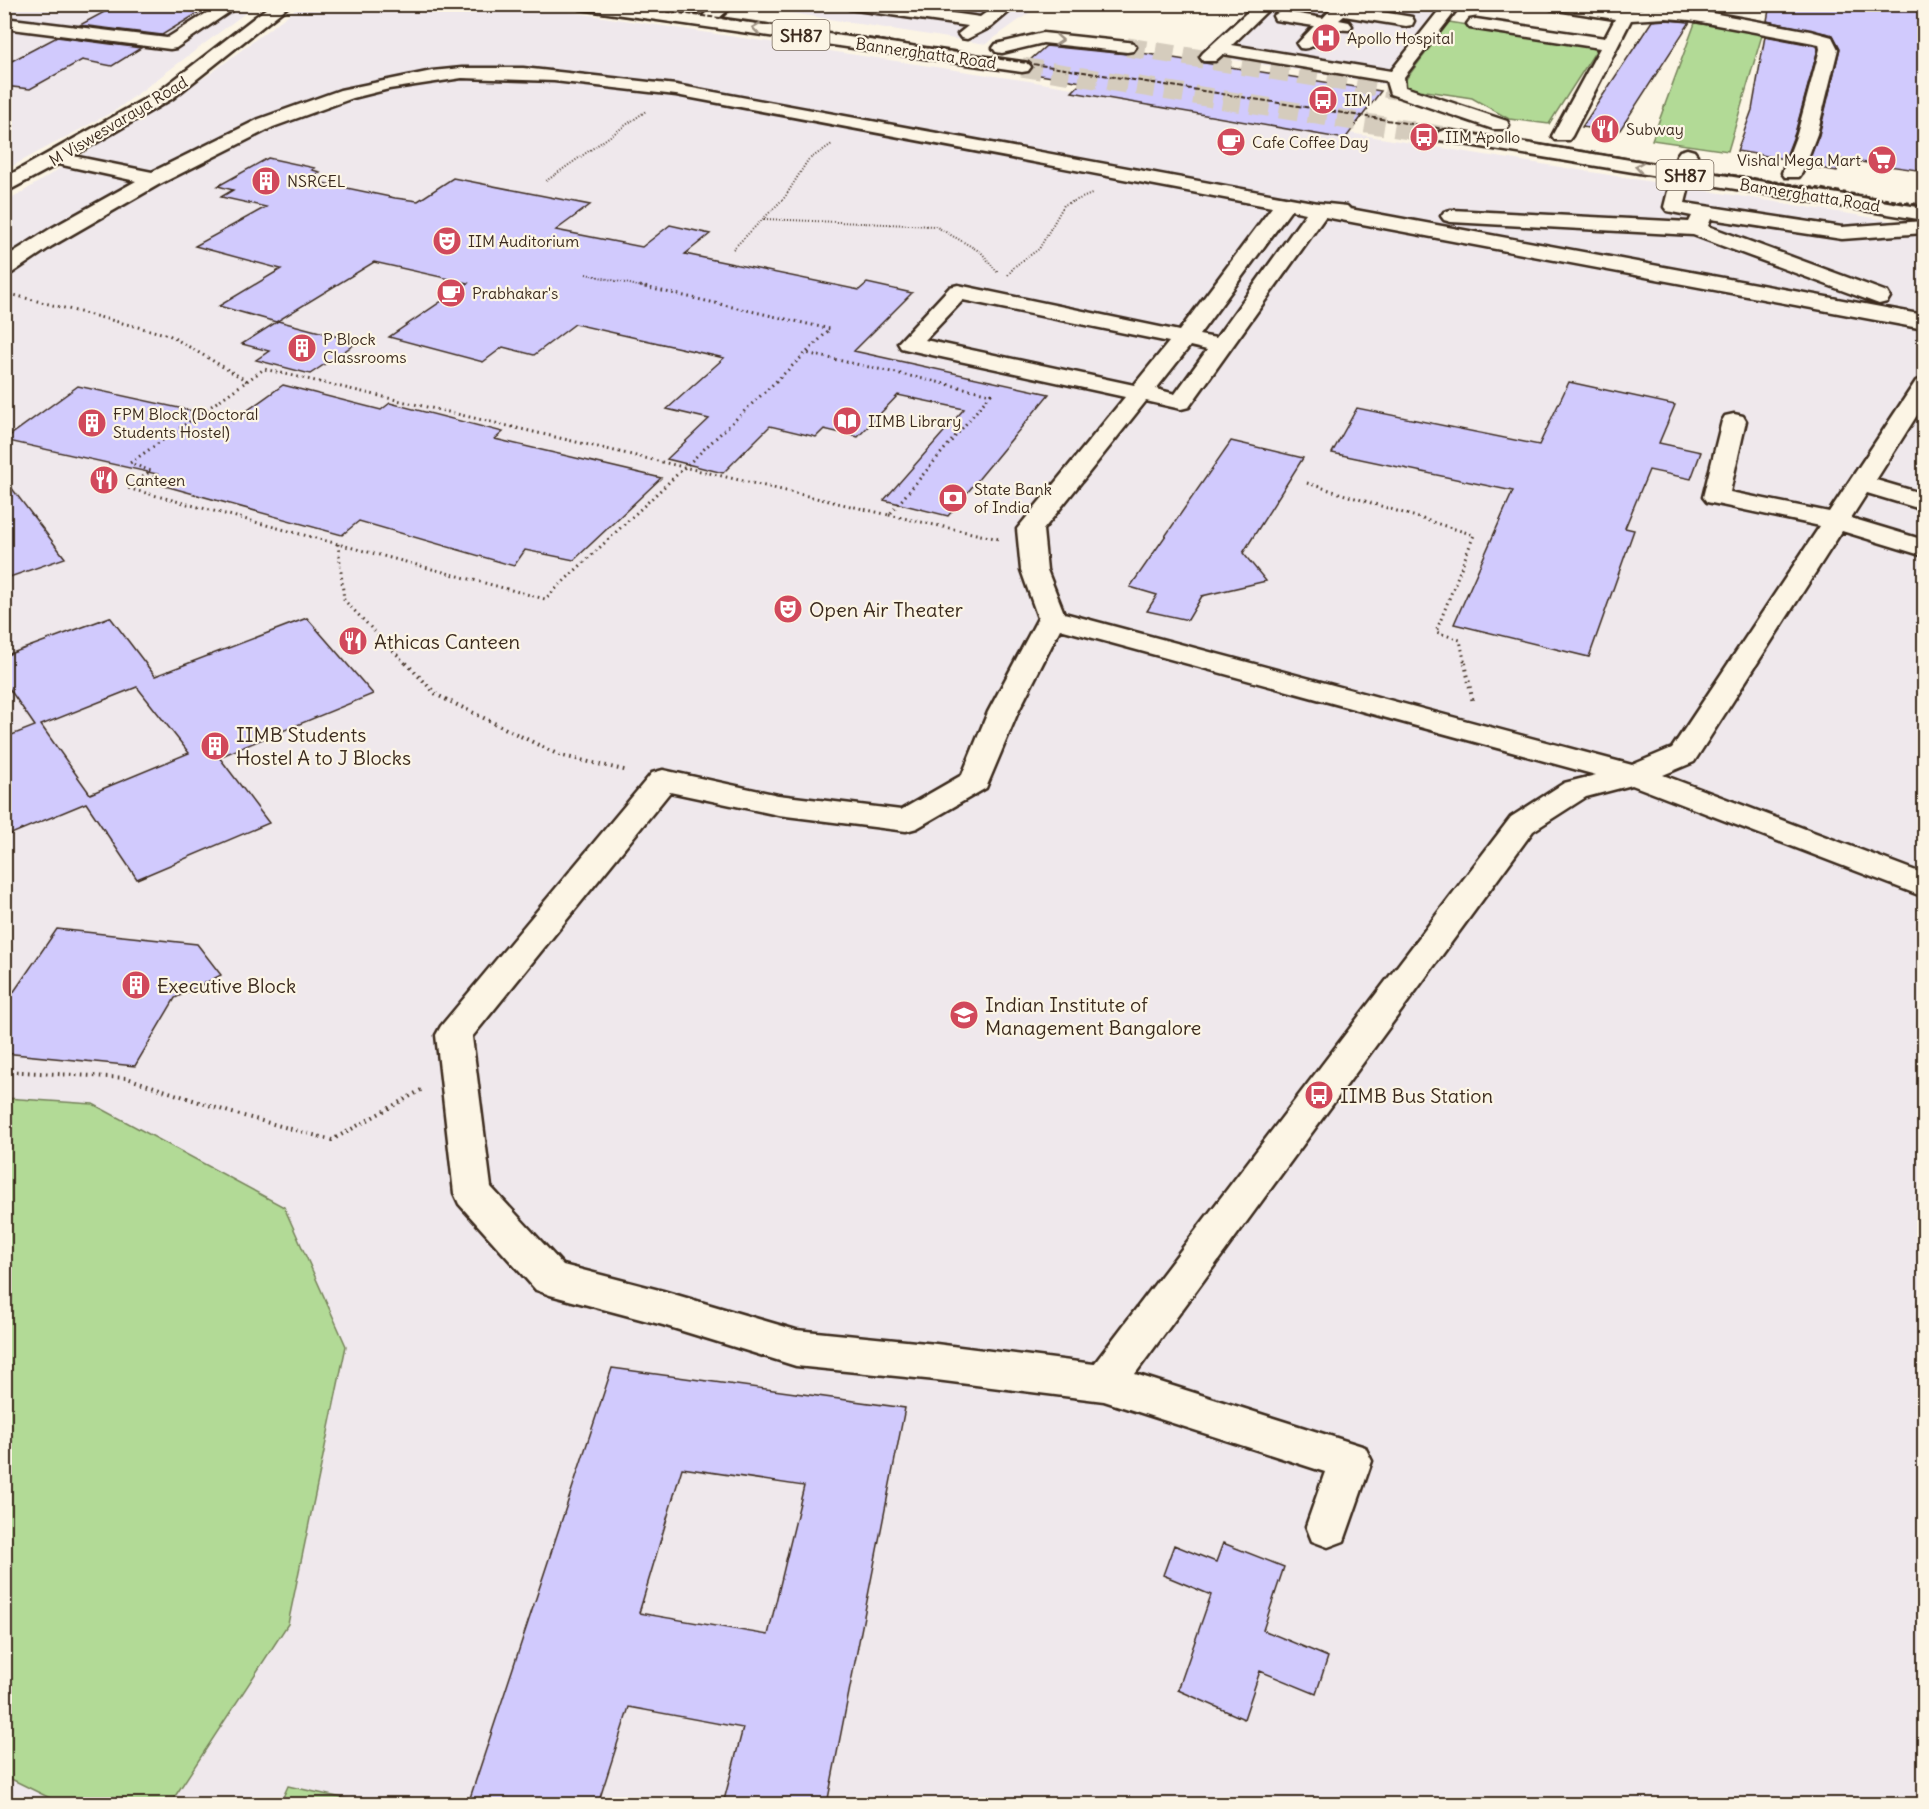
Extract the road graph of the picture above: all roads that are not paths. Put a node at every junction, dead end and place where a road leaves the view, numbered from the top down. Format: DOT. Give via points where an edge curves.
graph roads {
  1 [pos="233,4"];
  2 [pos="283,4"];
  3 [pos="580,4"];
  4 [pos="849,4"];
  5 [pos="1010,4"];
  6 [pos="1266,4"];
  7 [pos="1311,4"];
  8 [pos="1551,4"];
  9 [pos="721,5"];
  10 [pos="1425,6"];
  11 [pos="1451,7"];
  12 [pos="746,9"];
  13 [pos="1340,10"];
  14 [pos="1281,16"];
  15 [pos="1625,16"];
  16 [pos="705,21"];
  17 [pos="1406,21"];
  18 [pos="985,23"];
  19 [pos="1326,23"];
  20 [pos="1476,24"];
  21 [pos="1383,32"];
  22 [pos="1235,33"];
  23 [pos="7,34"];
  24 [pos="926,36"];
  25 [pos="1259,37"];
  26 [pos="958,41"];
  27 [pos="170,44"];
  28 [pos="1611,44"];
  29 [pos="1127,47"];
  30 [pos="227,48"];
  31 [pos="1002,48"];
  32 [pos="1219,48"];
  33 [pos="1037,54"];
  34 [pos="1407,62"];
  35 [pos="1230,63"];
  36 [pos="1022,67"];
  37 [pos="1395,84"];
  38 [pos="1500,125"];
  39 [pos="1521,128"];
  40 [pos="1541,132"];
  41 [pos="1562,136"];
  42 [pos="1585,140"];
  43 [pos="1665,152"];
  44 [pos="55,158"];
  45 [pos="1711,159"];
  46 [pos="1684,165"];
  47 [pos="1769,169"];
  48 [pos="152,178"];
  49 [pos="4,187"];
  50 [pos="1285,204"];
  51 [pos="1320,209"];
  52 [pos="1924,214"];
  53 [pos="1924,227"];
  54 [pos="1687,244"];
  55 [pos="4,268"];
  56 [pos="1924,315"];
  57 [pos="1924,322"];
  58 [pos="1184,339"];
  59 [pos="1221,346"];
  60 [pos="1924,386"];
  61 [pos="1139,392"];
  62 [pos="1734,421"];
  63 [pos="1860,483"];
  64 [pos="1924,502"];
  65 [pos="1835,521"];
  66 [pos="1924,548"];
  67 [pos="1052,618"];
  68 [pos="1634,775"];
  69 [pos="1924,886"];
  70 [pos="1104,1383"];
  71 [pos="1328,1526"];
  1 -- 27 [label="street"];
  2 -- 30 [label="street, M Viswesvaraya Road"];
  3 -- 16 [label="street, Bannerghatta Road / SH87"];
  4 -- 18 [label="street"];
  5 -- 18 [label="street"];
  6 -- 22 [label="street"];
  7 -- 13 [label="street"];
  8 -- 15 [label="street"];
  9 -- 12 [label="street, SH87"];
  9 -- 16 [label="street"];
  10 -- 11 [label="street"];
  11 -- 34 [label="street"];
  13 -- 17 [label="street"];
  13 -- 19 [label="street"];
  14 -- 19 [label="street"];
  15 -- 28 [label="street"];
  15 -- 47 [label="street, Bannerghatta Road" via="1654,11 1679,13 1826,41 1829,49 1801,175"];
  36 -- 16 [label="street, Bannerghatta Road / SH87, one-way"];
  18 -- 26 [label="street"];
  19 -- 21 [label="street"];
  19 -- 34 [label="street" via="1300,44"];
  20 -- 28 [label="street"];
  22 -- 25 [label="street"];
  22 -- 32 [label="street"];
  23 -- 27 [label="street"];
  24 -- 26 [label="street, Bannerghatta Road"];
  26 -- 31 [label="street, Bannerghatta Road"];
  27 -- 30 [label="street"];
  28 -- 41 [label="street"];
  31 -- 29 [label="street, one-way" via="1043,38"];
  30 -- 44 [label="street, M Viswesvaraya Road" via="167,94"];
  31 -- 33 [label="street, Bannerghatta Road"];
  32 -- 35 [label="street" via="1209,57"];
  32 -- 37 [label="street"];
  34 -- 37 [label="street"];
  37 -- 38 [label="street"];
  38 -- 39 [label="street, Bannerghatta Road / SH87"];
  46 -- 38 [label="street, Bannerghatta Road / SH87, one-way" via="1451,129"];
  40 -- 41 [label="street"];
  41 -- 42 [label="street"];
  43 -- 46 [label="street, Bannerghatta Road / SH87"];
  44 -- 48 [label="street"];
  44 -- 49 [label="street, M Viswesvaraya Road"];
  45 -- 46 [label="street, Bannerghatta Road / SH87"];
  46 -- 52 [label="street, Bannerghatta Road / SH87"];
  46 -- 54 [label="street" via="1674,207"];
  48 -- 50 [label="street" via="249,129 346,95 433,76 535,74 676,90"];
  48 -- 55 [label="street" via="34,245"];
  50 -- 51 [label="street"];
  50 -- 58 [label="street"];
  51 -- 54 [label="street"];
  51 -- 54 [label="street"];
  51 -- 59 [label="street"];
  53 -- 54 [label="street"];
  54 -- 56 [label="street"];
  54 -- 57 [label="street"];
  58 -- 59 [label="street"];
  58 -- 61 [label="street"];
  58 -- 61 [label="street" via="958,292 909,343"];
  59 -- 61 [label="street" via="1180,402"];
  60 -- 63 [label="street"];
  61 -- 67 [label="street" via="1030,529 1034,570"];
  62 -- 65 [label="street" via="1716,497"];
  63 -- 64 [label="street"];
  63 -- 65 [label="street"];
  65 -- 66 [label="street"];
  65 -- 68 [label="street" via="1683,755"];
  67 -- 68 [label="street"];
  67 -- 70 [label="street" via="1003,712 975,781 906,822 778,805 663,780 454,1035 473,1193 550,1278 796,1348"];
  68 -- 69 [label="street"];
  68 -- 70 [label="street" via="1575,790 1522,824"];
  70 -- 71 [label="street" via="1350,1461"];
}
